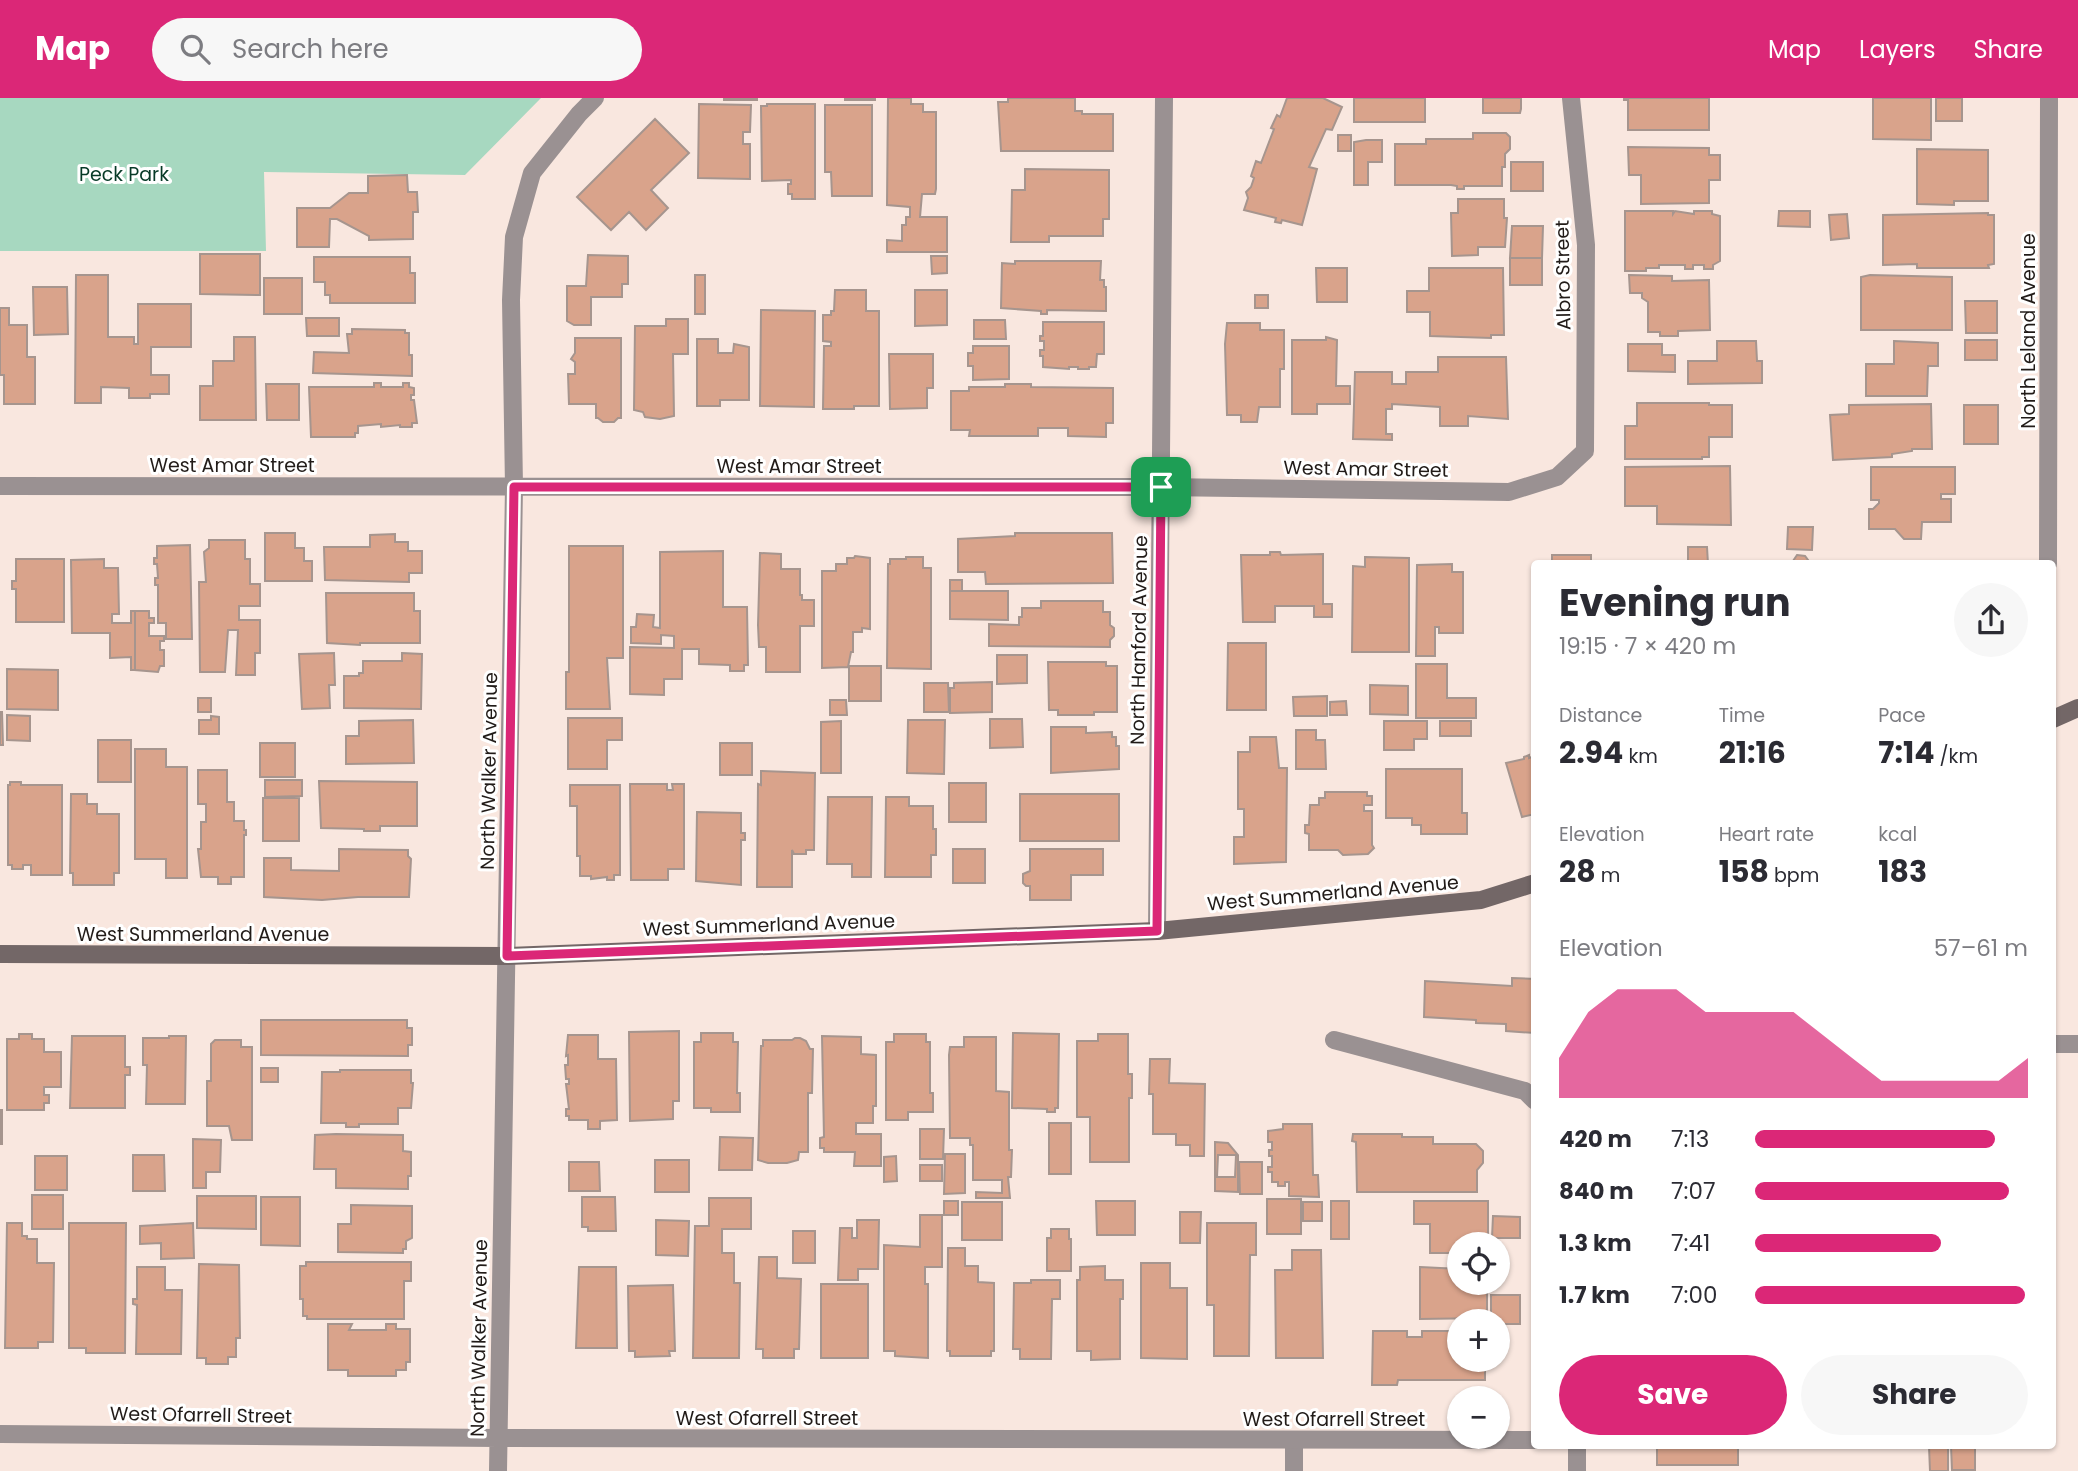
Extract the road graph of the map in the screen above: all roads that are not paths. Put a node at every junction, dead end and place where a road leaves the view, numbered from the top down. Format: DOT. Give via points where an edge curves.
graph roads {
  1 [pos="595,98"];
  2 [pos="1164,98"];
  3 [pos="1571,98"];
  4 [pos="2049,98"];
  5 [pos="1585,451"];
  6 [pos="0,486"];
  7 [pos="514,487"];
  8 [pos="1161,487"];
  9 [pos="2048,560"];
  10 [pos="2078,708"];
  11 [pos="2056,718"];
  12 [pos="1531,884"];
  13 [pos="1157,931"];
  14 [pos="0,954"];
  15 [pos="507,956"];
  16 [pos="1334,1040"];
  17 [pos="2056,1044"];
  18 [pos="2078,1044"];
  19 [pos="1531,1097"];
  20 [pos="0,1434"];
  21 [pos="498,1438"];
  22 [pos="1294,1440"];
  23 [pos="1531,1440"];
  24 [pos="1577,1449"];
  25 [pos="498,1471"];
  26 [pos="1294,1471"];
  27 [pos="1577,1471"];
  1 -- 7 [label="street, North Walker Avenue" via="533,173 513,237"];
  2 -- 8 [label="street, North Hanford Avenue"];
  3 -- 5 [label="street, Albro Street" via="1586,245"];
  4 -- 9 [label="street, North Leland Avenue"];
  5 -- 8 [label="street, West Amar Street" via="1557,477 1509,492"];
  6 -- 7 [label="street, West Amar Street"];
  7 -- 8 [label="street, West Amar Street"];
  7 -- 15 [label="street, North Walker Avenue"];
  8 -- 13 [label="street, North Hanford Avenue"];
  10 -- 11 [label="main road"];
  12 -- 13 [label="main road, West Summerland Avenue" via="1481,900"];
  13 -- 15 [label="main road, West Summerland Avenue"];
  14 -- 15 [label="main road, West Summerland Avenue"];
  15 -- 21 [label="street, North Walker Avenue"];
  16 -- 19 [label="street" via="1525,1091"];
  17 -- 18 [label="street"];
  20 -- 21 [label="street, West Ofarrell Street"];
  21 -- 22 [label="street, West Ofarrell Street"];
  21 -- 25 [label="street, North Walker Avenue"];
  22 -- 23 [label="street, West Ofarrell Street"];
  22 -- 26 [label="street"];
  24 -- 27 [label="street"];
}
